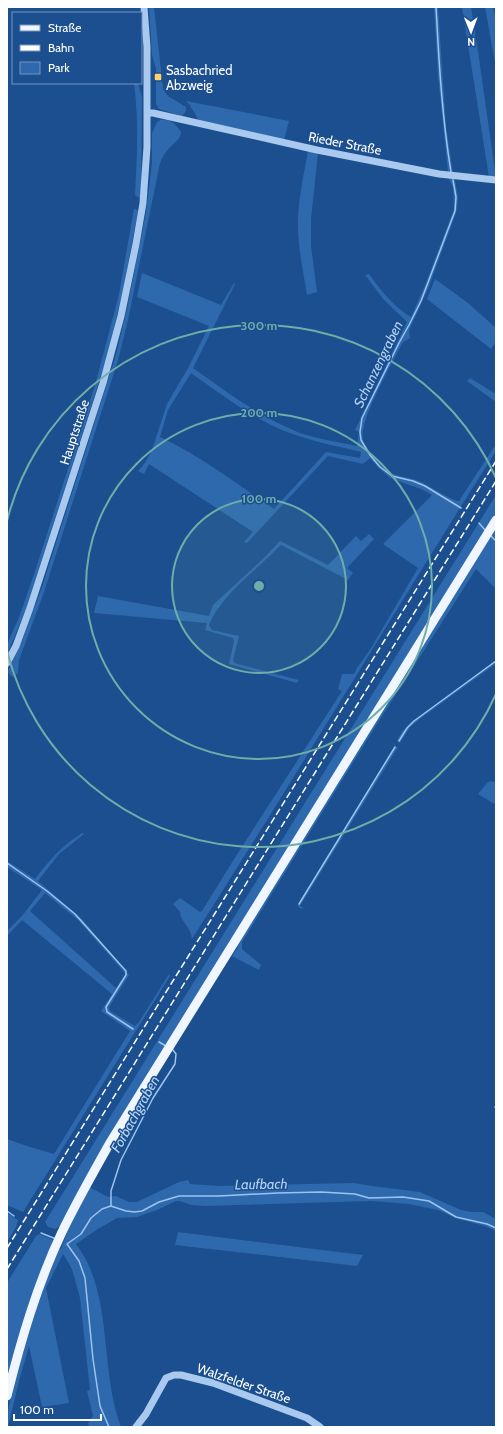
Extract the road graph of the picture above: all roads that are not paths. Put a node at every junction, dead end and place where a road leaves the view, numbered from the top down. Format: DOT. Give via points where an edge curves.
graph roads {
  1 [pos="144,7"];
  2 [pos="147,113"];
  3 [pos="496,180"];
  4 [pos="496,520"];
  5 [pos="7,663"];
  6 [pos="7,1396"];
  7 [pos="136,1427"];
  8 [pos="320,1427"];
  1 -- 2 [label="street, Hauptstraße"];
  2 -- 3 [label="street, Rieder Straße" via="439,174"];
  2 -- 5 [label="street, Hauptstraße" via="143,203 121,316 105,376 30,608"];
  4 -- 6 [label="main road" via="84,1188 55,1248 31,1310"];
  7 -- 8 [label="street, Walzfelder Straße" via="166,1378 174,1375 213,1383 307,1418"];
}
